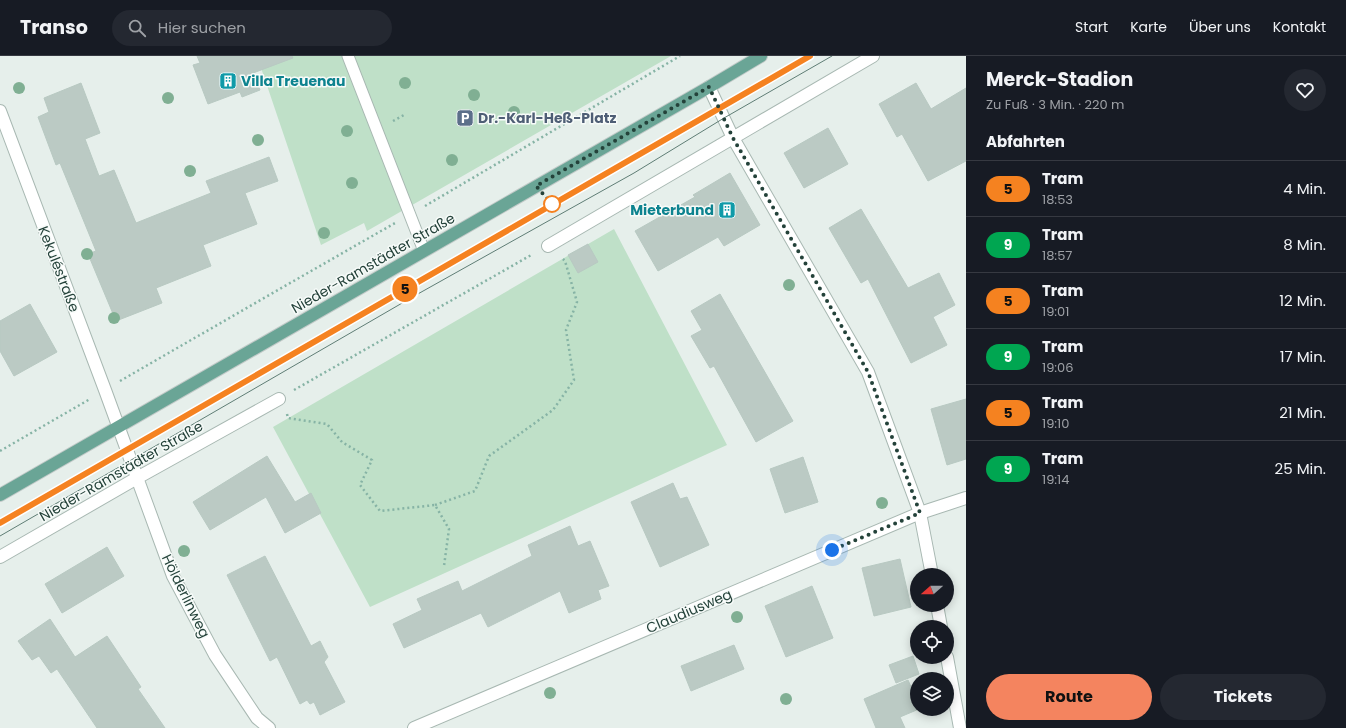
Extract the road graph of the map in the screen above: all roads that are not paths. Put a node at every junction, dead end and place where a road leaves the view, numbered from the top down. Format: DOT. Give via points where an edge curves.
graph roads {
  1 [pos="348,56"];
  2 [pos="761,56"];
  3 [pos="873,56"];
  4 [pos="709,87"];
  5 [pos="0,111"];
  6 [pos="733,138"];
  7 [pos="548,246"];
  8 [pos="424,251"];
  9 [pos="279,399"];
  10 [pos="119,427"];
  11 [pos="137,478"];
  12 [pos="0,496"];
  13 [pos="966,498"];
  14 [pos="920,513"];
  15 [pos="0,557"];
  16 [pos="931,568"];
  17 [pos="948,664"];
  18 [pos="269,728"];
  19 [pos="414,728"];
  20 [pos="960,728"];
  1 -- 8 [label="lane"];
  2 -- 4 [label="main road, Nieder-Ramstädter Straße"];
  3 -- 6 [label="street"];
  4 -- 6 [label="street"];
  4 -- 8 [label="main road, Nieder-Ramstädter Straße"];
  5 -- 10 [label="street, Kekuléstraße"];
  6 -- 7 [label="street"];
  6 -- 14 [label="street" via="868,372"];
  8 -- 10 [label="main road, Nieder-Ramstädter Straße"];
  9 -- 11 [label="street, Nieder-Ramstädter Straße"];
  10 -- 11 [label="street, Hölderlinweg"];
  10 -- 12 [label="main road, Nieder-Ramstädter Straße"];
  11 -- 15 [label="street, Nieder-Ramstädter Straße"];
  11 -- 18 [label="street, Hölderlinweg" via="173,576 215,655 257,718"];
  13 -- 14 [label="street, Claudiusweg"];
  14 -- 16 [label="street"];
  14 -- 19 [label="street, Claudiusweg"];
  17 -- 20 [label="street"];
}
